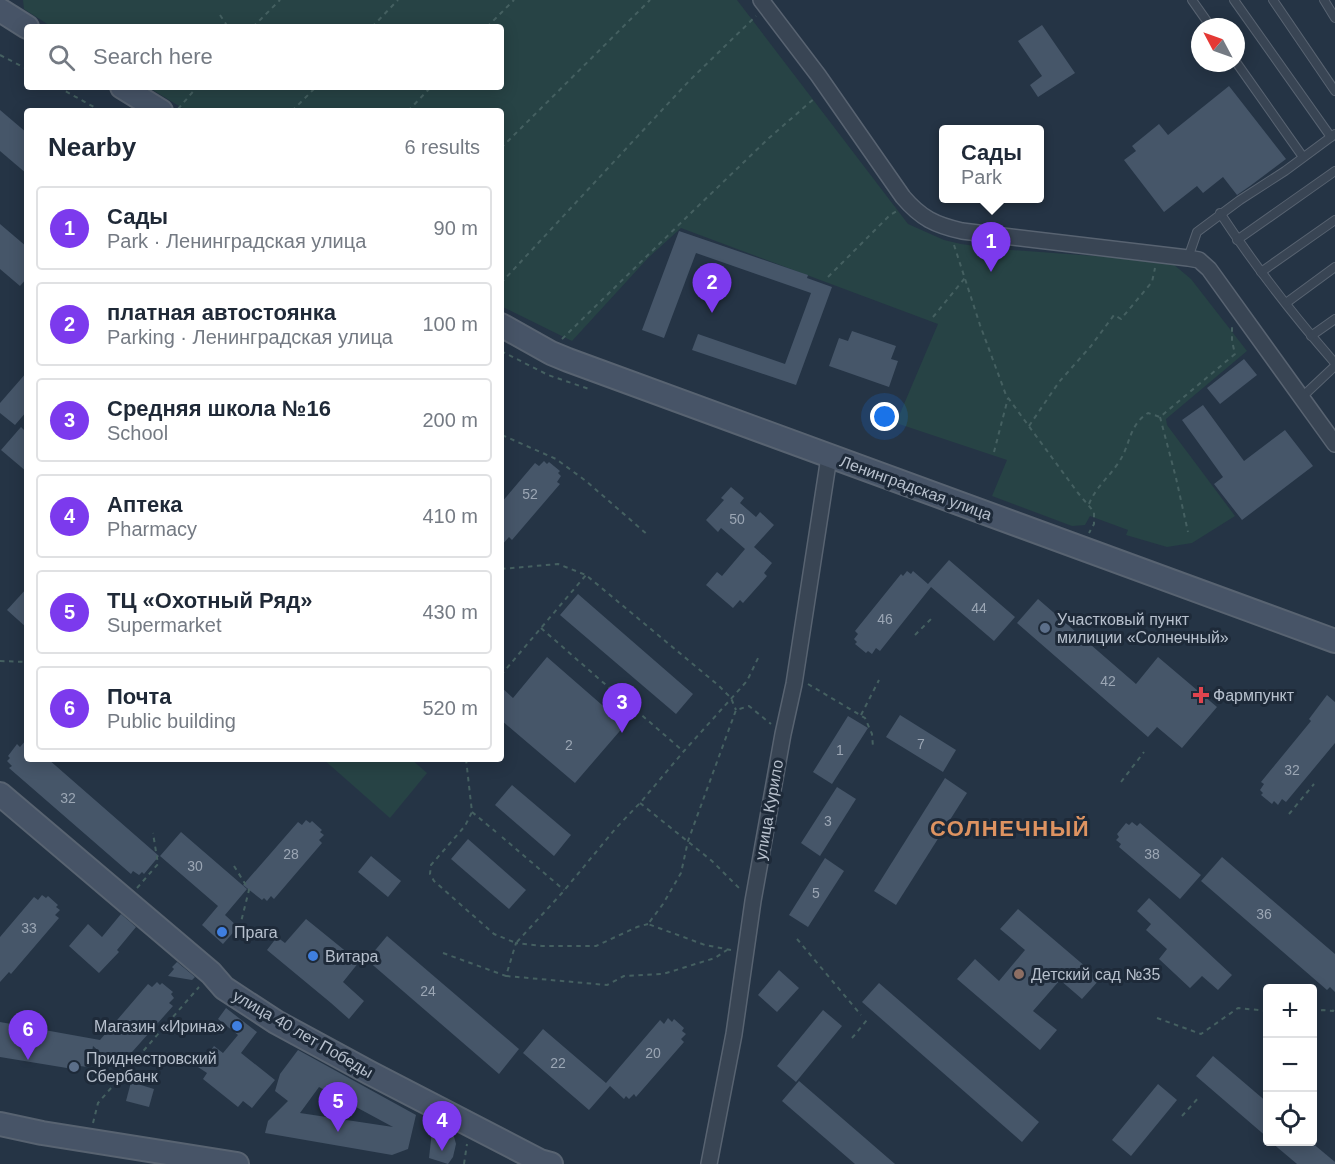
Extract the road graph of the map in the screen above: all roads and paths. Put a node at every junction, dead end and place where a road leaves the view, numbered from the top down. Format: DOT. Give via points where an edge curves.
graph roads {
  1 [pos="280,0"];
  2 [pos="398,0"];
  3 [pos="514,0"];
  4 [pos="650,0"];
  5 [pos="1192,0"];
  6 [pos="1234,0"];
  7 [pos="1273,0"];
  8 [pos="1324,0"];
  9 [pos="764,3"];
  10 [pos="0,10"];
  11 [pos="220,15"];
  12 [pos="1205,18"];
  13 [pos="1335,18"];
  14 [pos="226,24"];
  15 [pos="256,24"];
  16 [pos="375,24"];
  17 [pos="490,24"];
  18 [pos="24,25"];
  19 [pos="0,55"];
  20 [pos="24,67"];
  21 [pos="1243,72"];
  22 [pos="827,87"];
  23 [pos="63,90"];
  24 [pos="127,90"];
  25 [pos="194,90"];
  26 [pos="313,90"];
  27 [pos="428,90"];
  28 [pos="1335,91"];
  29 [pos="96,108"];
  30 [pos="155,108"];
  31 [pos="180,108"];
  32 [pos="295,108"];
  33 [pos="411,108"];
  34 [pos="1333,135"];
  35 [pos="504,145"];
  36 [pos="1304,158"];
  37 [pos="1335,171"];
  38 [pos="911,207"];
  39 [pos="1220,213"];
  40 [pos="1335,220"];
  41 [pos="949,228"];
  42 [pos="1237,240"];
  43 [pos="1159,255"];
  44 [pos="1188,258"];
  45 [pos="1335,267"];
  46 [pos="1261,272"];
  47 [pos="828,277"];
  48 [pos="965,278"];
  49 [pos="504,280"];
  50 [pos="1232,301"];
  51 [pos="1286,303"];
  52 [pos="933,317"];
  53 [pos="1335,318"];
  54 [pos="504,327"];
  55 [pos="1311,336"];
  56 [pos="551,353"];
  57 [pos="1335,365"];
  58 [pos="1008,398"];
  59 [pos="1301,398"];
  60 [pos="1160,417"];
  61 [pos="1029,426"];
  62 [pos="504,436"];
  63 [pos="1335,444"];
  64 [pos="994,452"];
  65 [pos="829,457"];
  66 [pos="1089,504"];
  67 [pos="1188,532"];
  68 [pos="649,536"];
  69 [pos="1080,548"];
  70 [pos="504,569"];
  71 [pos="586,575"];
  72 [pos="934,616"];
  73 [pos="541,628"];
  74 [pos="915,635"];
  75 [pos="1335,641"];
  76 [pos="760,654"];
  77 [pos="0,661"];
  78 [pos="24,662"];
  79 [pos="504,671"];
  80 [pos="795,677"];
  81 [pos="879,680"];
  82 [pos="614,692"];
  83 [pos="622,698"];
  84 [pos="731,699"];
  85 [pos="736,710"];
  86 [pos="861,716"];
  87 [pos="783,734"];
  88 [pos="873,747"];
  89 [pos="684,751"];
  90 [pos="1144,752"];
  91 [pos="466,762"];
  92 [pos="1121,782"];
  93 [pos="1314,783"];
  94 [pos="0,794"];
  95 [pos="640,803"];
  96 [pos="472,812"];
  97 [pos="1289,814"];
  98 [pos="153,832"];
  99 [pos="496,832"];
  100 [pos="502,837"];
  101 [pos="688,841"];
  102 [pos="234,866"];
  103 [pos="565,891"];
  104 [pos="126,901"];
  105 [pos="753,902"];
  106 [pos="648,924"];
  107 [pos="240,926"];
  108 [pos="797,939"];
  109 [pos="516,943"];
  110 [pos="727,950"];
  111 [pos="746,952"];
  112 [pos="443,953"];
  113 [pos="211,973"];
  114 [pos="506,976"];
  115 [pos="1335,1007"];
  116 [pos="1263,1010"];
  117 [pos="1317,1011"];
  118 [pos="861,1015"];
  119 [pos="1157,1018"];
  120 [pos="867,1020"];
  121 [pos="852,1038"];
  122 [pos="1200,1096"];
  123 [pos="1182,1116"];
  124 [pos="0,1124"];
  125 [pos="468,1138"];
  126 [pos="90,1140"];
  127 [pos="237,1164"];
  128 [pos="464,1164"];
  129 [pos="551,1164"];
  130 [pos="709,1164"];
  1 -- 15 [label="path"];
  2 -- 16 [label="path"];
  3 -- 17 [label="path"];
  4 -- 35 [label="path"];
  5 -- 12 [label="lane"];
  6 -- 34 [label="lane"];
  7 -- 28 [label="lane"];
  8 -- 13 [label="lane"];
  9 -- 22 [label="street"];
  9 -- 49 [label="path"];
  10 -- 18 [label="street"];
  11 -- 14 [label="path"];
  19 -- 20 [label="path"];
  21 -- 36 [label="lane"];
  22 -- 38 [label="street"];
  22 -- 56 [label="path" via="694,210"];
  23 -- 29 [label="path"];
  24 -- 30 [label="street"];
  25 -- 31 [label="path"];
  26 -- 32 [label="path"];
  27 -- 33 [label="path"];
  34 -- 36 [label="lane"];
  36 -- 39 [label="lane"];
  37 -- 42 [label="lane"];
  38 -- 41 [label="street"];
  38 -- 47 [label="path" via="890,215"];
  39 -- 42 [label="lane"];
  39 -- 44 [label="lane" via="1197,232"];
  40 -- 46 [label="lane"];
  41 -- 43 [label="street"];
  41 -- 48 [label="path"];
  42 -- 46 [label="lane"];
  43 -- 44 [label="street"];
  43 -- 61 [label="path" via="1152,282 1121,319 1114,315"];
  44 -- 50 [label="street" via="1199,260 1209,269"];
  45 -- 51 [label="lane"];
  46 -- 51 [label="lane"];
  48 -- 52 [label="path"];
  48 -- 58 [label="path"];
  50 -- 59 [label="street"];
  50 -- 60 [label="path" via="1235,354"];
  51 -- 55 [label="lane"];
  53 -- 55 [label="lane"];
  54 -- 56 [label="street, Ленинградская улица"];
  55 -- 57 [label="lane"];
  56 -- 65 [label="street, Ленинградская улица"];
  57 -- 59 [label="lane"];
  58 -- 61 [label="path"];
  58 -- 64 [label="path"];
  59 -- 63 [label="street"];
  60 -- 66 [label="path" via="1148,413 1133,427 1119,462"];
  60 -- 67 [label="path"];
  61 -- 66 [label="path"];
  62 -- 68 [label="path" via="556,459"];
  65 -- 69 [label="street, Ленинградская улица"];
  65 -- 80 [label="street, улица Курило"];
  66 -- 69 [label="path" via="1094,524"];
  69 -- 75 [label="street, Ленинградская улица"];
  70 -- 71 [label="path" via="558,564"];
  71 -- 73 [label="path"];
  71 -- 84 [label="path"];
  72 -- 74 [label="path"];
  73 -- 79 [label="path"];
  73 -- 82 [label="path"];
  76 -- 84 [label="path" via="747,681"];
  77 -- 78 [label="path"];
  80 -- 86 [label="path"];
  80 -- 87 [label="street, улица Курило"];
  81 -- 86 [label="path"];
  83 -- 89 [label="path"];
  84 -- 85 [label="path"];
  84 -- 89 [label="path"];
  85 -- 87 [label="path" via="749,706"];
  85 -- 101 [label="path"];
  86 -- 88 [label="path" via="872,734"];
  87 -- 105 [label="street, улица Курило"];
  89 -- 95 [label="path"];
  90 -- 92 [label="path"];
  91 -- 96 [label="path"];
  93 -- 97 [label="path"];
  94 -- 104 [label="street, улица 40 лет Победы"];
  95 -- 101 [label="path"];
  95 -- 103 [label="path"];
  96 -- 99 [label="path"];
  96 -- 109 [label="path" via="465,826 430,865 430,874 494,934"];
  98 -- 104 [label="path" via="158,864"];
  100 -- 103 [label="path"];
  101 -- 105 [label="path"];
  101 -- 106 [label="path" via="681,873"];
  102 -- 107 [label="path" via="249,890"];
  103 -- 109 [label="path"];
  104 -- 113 [label="street, улица 40 лет Победы"];
  105 -- 111 [label="street, улица Курило"];
  106 -- 109 [label="path" via="596,946"];
  106 -- 110 [label="path"];
  108 -- 118 [label="path"];
  109 -- 114 [label="path"];
  110 -- 111 [label="path"];
  110 -- 114 [label="path" via="715,958 663,974 624,976 606,985"];
  111 -- 130 [label="street, улица Курило"];
  112 -- 114 [label="path"];
  113 -- 126 [label="path" via="98,1102"];
  113 -- 129 [label="street, улица 40 лет Победы" via="224,988 276,1022 519,1151"];
  115 -- 117 [label="path" via="1333,1011"];
  116 -- 119 [label="path" via="1238,1008 1201,1034"];
  120 -- 121 [label="path"];
  122 -- 123 [label="path"];
  124 -- 126 [label="street"];
  125 -- 128 [label="path"];
  126 -- 127 [label="street"];
}
